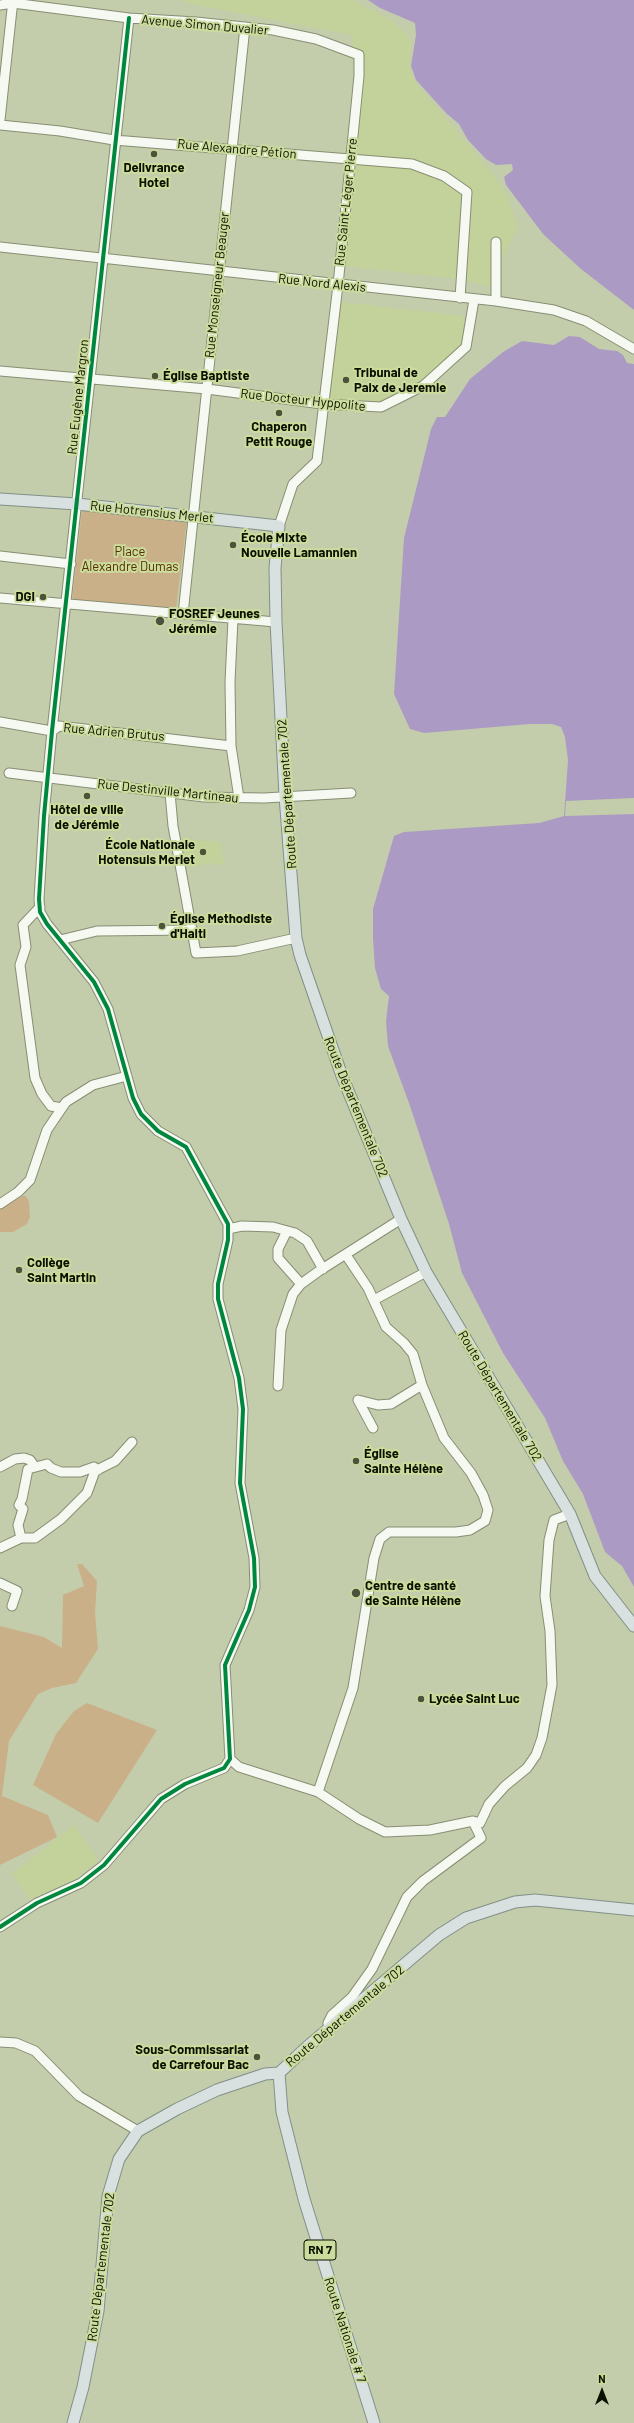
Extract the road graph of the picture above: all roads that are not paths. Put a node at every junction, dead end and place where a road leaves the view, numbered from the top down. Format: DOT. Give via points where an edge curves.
graph roads {
  1 [pos="13,2"];
  2 [pos="0,5"];
  3 [pos="129,18"];
  4 [pos="245,27"];
  5 [pos="359,55"];
  6 [pos="0,120"];
  7 [pos="0,125"];
  8 [pos="115,140"];
  9 [pos="232,150"];
  10 [pos="350,159"];
  11 [pos="496,242"];
  12 [pos="0,247"];
  13 [pos="103,259"];
  14 [pos="218,271"];
  15 [pos="338,285"];
  16 [pos="460,298"];
  17 [pos="474,300"];
  18 [pos="496,302"];
  19 [pos="634,349"];
  20 [pos="0,371"];
  21 [pos="89,379"];
  22 [pos="207,389"];
  23 [pos="322,404"];
  24 [pos="0,499"];
  25 [pos="77,504"];
  26 [pos="195,517"];
  27 [pos="279,526"];
  28 [pos="0,556"];
  29 [pos="71,564"];
  30 [pos="0,598"];
  31 [pos="67,605"];
  32 [pos="183,614"];
  33 [pos="233,619"];
  34 [pos="276,622"];
  35 [pos="0,722"];
  36 [pos="52,732"];
  37 [pos="231,746"];
  38 [pos="9,773"];
  39 [pos="47,778"];
  40 [pos="170,793"];
  41 [pos="351,793"];
  42 [pos="285,796"];
  43 [pos="239,798"];
  44 [pos="40,907"];
  45 [pos="193,930"];
  46 [pos="296,938"];
  47 [pos="60,940"];
  48 [pos="127,1076"];
  49 [pos="62,1108"];
  50 [pos="0,1204"];
  51 [pos="400,1219"];
  52 [pos="228,1229"];
  53 [pos="287,1231"];
  54 [pos="346,1255"];
  55 [pos="323,1269"];
  56 [pos="426,1272"];
  57 [pos="301,1284"];
  58 [pos="374,1300"];
  59 [pos="422,1385"];
  60 [pos="278,1386"];
  61 [pos="373,1428"];
  62 [pos="132,1442"];
  63 [pos="0,1467"];
  64 [pos="35,1467"];
  65 [pos="98,1470"];
  66 [pos="570,1514"];
  67 [pos="21,1538"];
  68 [pos="0,1548"];
  69 [pos="0,1583"];
  70 [pos="12,1606"];
  71 [pos="634,1626"];
  72 [pos="230,1759"];
  73 [pos="318,1792"];
  74 [pos="473,1821"];
  75 [pos="634,1910"];
  76 [pos="0,1927"];
  77 [pos="331,2026"];
  78 [pos="0,2042"];
  79 [pos="279,2073"];
  80 [pos="138,2131"];
  81 [pos="73,2423"];
  82 [pos="374,2423"];
  1 -- 2 [label="street, Avenue Simon Duvalier"];
  1 -- 3 [label="street, Avenue Simon Duvalier"];
  1 -- 6 [label="street"];
  3 -- 4 [label="street, Avenue Simon Duvalier"];
  3 -- 8 [label="street, Rue Eugène Margron"];
  4 -- 5 [label="street, Avenue Simon Duvalier" via="316,39"];
  4 -- 9 [label="street, Rue Monseigneur Beauger"];
  5 -- 10 [label="street, Rue Saint-Léger Pierre"];
  7 -- 8 [label="street, Rue Alexandre Pétion"];
  8 -- 9 [label="street, Rue Alexandre Pétion"];
  8 -- 13 [label="street, Rue Eugène Margron"];
  9 -- 10 [label="street, Rue Alexandre Pétion"];
  9 -- 14 [label="street, Rue Monseigneur Beauger"];
  10 -- 15 [label="street, Rue Saint-Léger Pierre"];
  10 -- 16 [label="street, Rue Alexandre Pétion" via="412,164 444,176 467,192"];
  11 -- 18 [label="street"];
  12 -- 13 [label="street, Rue Nord Alexis"];
  13 -- 14 [label="street, Rue Nord Alexis"];
  13 -- 21 [label="street, Rue Eugène Margron"];
  14 -- 15 [label="street, Rue Nord Alexis"];
  14 -- 22 [label="street, Rue Monseigneur Beauger"];
  15 -- 16 [label="street, Rue Nord Alexis"];
  15 -- 23 [label="street, Rue Saint-Léger Pierre"];
  16 -- 17 [label="street, Rue Nord Alexis"];
  17 -- 18 [label="street, Rue Nord Alexis"];
  17 -- 23 [label="street, Rue Docteur Hyppolite" via="466,347 423,386 381,407"];
  18 -- 19 [label="street, Rue Nord Alexis" via="574,315"];
  20 -- 21 [label="street, Rue Docteur Hyppolite"];
  21 -- 22 [label="street, Rue Docteur Hyppolite"];
  21 -- 25 [label="street, Rue Eugène Margron"];
  22 -- 23 [label="street, Rue Docteur Hyppolite"];
  22 -- 26 [label="street, Rue Monseigneur Beauger"];
  23 -- 27 [label="street, Rue Saint-Léger Pierre" via="317,461 293,484"];
  24 -- 25 [label="main road, Rue Hotrensius Merlet"];
  25 -- 26 [label="main road, Rue Hotrensius Merlet"];
  25 -- 29 [label="street, Rue Eugène Margron"];
  26 -- 27 [label="main road, Rue Hotrensius Merlet"];
  26 -- 32 [label="street, Rue Monseigneur Beauger"];
  27 -- 34 [label="main road, Route Départementale 702" via="275,573"];
  28 -- 29 [label="street"];
  29 -- 31 [label="street, Rue Eugène Margron"];
  30 -- 31 [label="street"];
  31 -- 32 [label="street"];
  31 -- 36 [label="street, Rue Eugène Margron"];
  32 -- 33 [label="street"];
  33 -- 34 [label="street"];
  33 -- 37 [label="street" via="230,682"];
  34 -- 42 [label="main road, Route Départementale 702"];
  35 -- 36 [label="street, Rue Adrien Brutus"];
  36 -- 37 [label="street, Rue Adrien Brutus" via="59,726"];
  36 -- 39 [label="street, Rue Eugène Margron"];
  37 -- 43 [label="street"];
  38 -- 39 [label="street, Rue Destinville Martineau"];
  39 -- 40 [label="street, Rue Destinville Martineau"];
  39 -- 44 [label="street, Rue Eugène Margron"];
  40 -- 43 [label="street, Rue Destinville Martineau"];
  40 -- 45 [label="street" via="173,826"];
  41 -- 42 [label="street, Rue Destinville Martineau"];
  42 -- 43 [label="street, Rue Destinville Martineau"];
  42 -- 46 [label="main road, Route Départementale 702"];
  44 -- 47 [label="street" via="47,924"];
  44 -- 49 [label="street" via="23,925 26,947 20,965 35,1078 51,1106"];
  45 -- 46 [label="street" via="196,953 237,951"];
  45 -- 47 [label="street" via="97,931"];
  46 -- 51 [label="main road, Route Départementale 702" via="342,1076"];
  47 -- 48 [label="street" via="94,982 108,1009"];
  48 -- 49 [label="street" via="93,1085 74,1096"];
  48 -- 52 [label="street" via="141,1114 158,1131 186,1147 221,1210"];
  49 -- 50 [label="street" via="47,1130 30,1180"];
  51 -- 54 [label="street"];
  51 -- 56 [label="main road, Route Départementale 702"];
  52 -- 53 [label="street" via="242,1226 273,1227"];
  52 -- 72 [label="street" via="218,1284 218,1299 239,1378 243,1409 240,1483 254,1558 256,1587 225,1665"];
  53 -- 55 [label="street" via="307,1241"];
  53 -- 57 [label="street" via="278,1250 278,1258"];
  54 -- 55 [label="street"];
  54 -- 58 [label="street"];
  55 -- 57 [label="street"];
  56 -- 58 [label="street"];
  56 -- 66 [label="main road, Route Départementale 702"];
  57 -- 60 [label="street" via="294,1294 281,1330"];
  58 -- 59 [label="street" via="386,1327 412,1354"];
  59 -- 61 [label="street" via="391,1404 378,1405 358,1400"];
  59 -- 73 [label="street" via="444,1438 471,1473 483,1495 488,1510 487,1516 478,1527 461,1532 389,1532 380,1539 374,1558 353,1688"];
  62 -- 65 [label="street" via="115,1461"];
  63 -- 64 [label="street" via="15,1459 24,1458 30,1460"];
  64 -- 65 [label="street" via="47,1464 61,1472 80,1472 94,1467"];
  64 -- 67 [label="street" via="28,1469 19,1505 23,1509 18,1525"];
  65 -- 67 [label="street" via="86,1493 61,1519 35,1538"];
  66 -- 71 [label="main road, Route Départementale 702" via="595,1576"];
  66 -- 74 [label="street" via="554,1520 549,1540 545,1596 550,1631 552,1685 542,1738 536,1755 527,1768 505,1786 489,1804 480,1823"];
  67 -- 68 [label="street"];
  69 -- 70 [label="street" via="17,1591"];
  72 -- 73 [label="street" via="239,1767"];
  72 -- 76 [label="street" via="224,1768 185,1784 161,1799 104,1865 81,1883 37,1903"];
  73 -- 74 [label="street" via="359,1819 385,1832 430,1830"];
  74 -- 77 [label="street" via="481,1838 423,1881 408,1897 372,1969 352,1997 332,2015 328,2023"];
  75 -- 77 [label="main road, Route Départementale 702" via="535,1900 514,1902 466,1918 439,1935"];
  77 -- 79 [label="main road, Route Départementale 702"];
  78 -- 80 [label="street" via="16,2043 35,2051 79,2096"];
  79 -- 80 [label="main road, Route Départementale 702" via="264,2074 217,2090 176,2109"];
  79 -- 82 [label="main road, Route Nationale # 7 / RN 7" via="282,2112 304,2199"];
  80 -- 81 [label="main road, Route Départementale 702" via="119,2159 108,2196 98,2311"];
}
